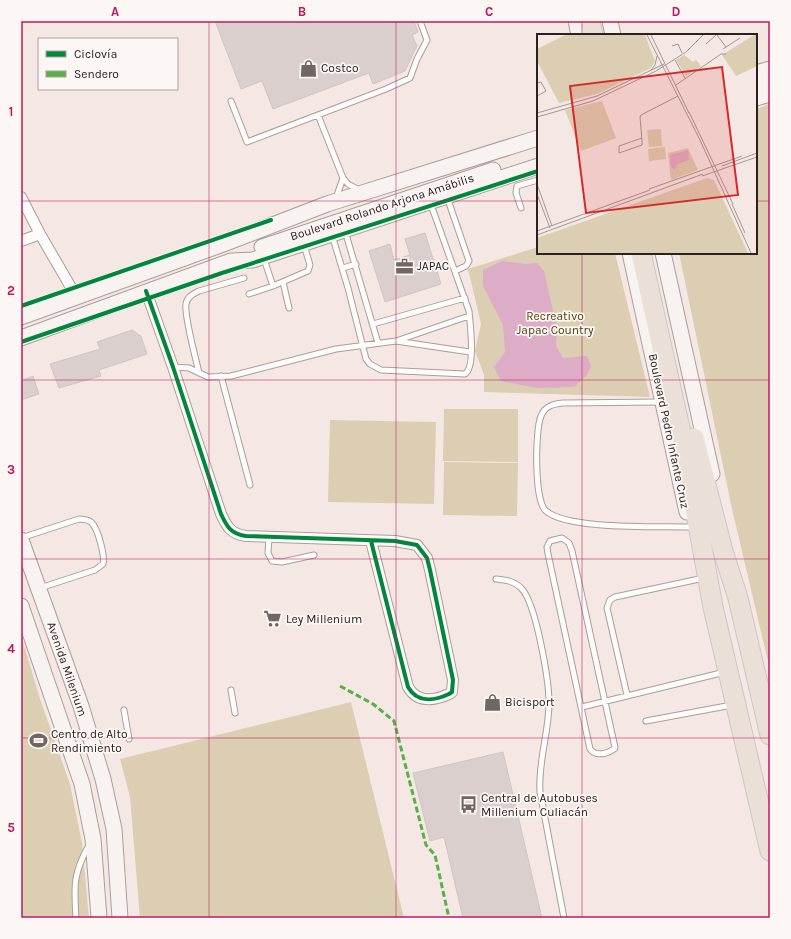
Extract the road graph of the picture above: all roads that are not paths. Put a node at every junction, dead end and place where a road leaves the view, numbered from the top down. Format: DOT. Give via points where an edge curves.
graph roads {
  1 [pos="420,21"];
  2 [pos="576,21"];
  3 [pos="590,21"];
  4 [pos="601,21"];
  5 [pos="610,21"];
  6 [pos="579,34"];
  7 [pos="593,34"];
  8 [pos="604,34"];
  9 [pos="613,34"];
  10 [pos="770,60"];
  11 [pos="757,65"];
  12 [pos="770,69"];
  13 [pos="757,74"];
  14 [pos="770,81"];
  15 [pos="757,86"];
  16 [pos="770,94"];
  17 [pos="757,98"];
  18 [pos="231,101"];
  19 [pos="318,115"];
  20 [pos="537,138"];
  21 [pos="537,143"];
  22 [pos="537,156"];
  23 [pos="537,166"];
  24 [pos="342,178"];
  25 [pos="537,180"];
  26 [pos="426,191"];
  27 [pos="365,192"];
  28 [pos="447,196"];
  29 [pos="21,197"];
  30 [pos="327,204"];
  31 [pos="521,208"];
  32 [pos="339,232"];
  33 [pos="40,234"];
  34 [pos="21,241"];
  35 [pos="226,243"];
  36 [pos="303,244"];
  37 [pos="265,246"];
  38 [pos="630,254"];
  39 [pos="641,254"];
  40 [pos="651,254"];
  41 [pos="663,254"];
  42 [pos="356,264"];
  43 [pos="343,268"];
  44 [pos="455,270"];
  45 [pos="244,278"];
  46 [pos="283,282"];
  47 [pos="273,286"];
  48 [pos="146,291"];
  49 [pos="249,294"];
  50 [pos="76,296"];
  51 [pos="465,298"];
  52 [pos="290,308"];
  53 [pos="469,316"];
  54 [pos="21,317"];
  55 [pos="373,324"];
  56 [pos="21,338"];
  57 [pos="396,341"];
  58 [pos="378,343"];
  59 [pos="362,345"];
  60 [pos="470,352"];
  61 [pos="173,367"];
  62 [pos="199,373"];
  63 [pos="222,376"];
  64 [pos="663,402"];
  65 [pos="250,485"];
  66 [pos="690,527"];
  67 [pos="269,538"];
  68 [pos="21,539"];
  69 [pos="371,541"];
  70 [pos="314,555"];
  71 [pos="704,578"];
  72 [pos="496,579"];
  73 [pos="39,588"];
  74 [pos="738,598"];
  75 [pos="21,606"];
  76 [pos="713,607"];
  77 [pos="729,671"];
  78 [pos="230,690"];
  79 [pos="627,695"];
  80 [pos="605,701"];
  81 [pos="736,704"];
  82 [pos="582,707"];
  83 [pos="124,710"];
  84 [pos="235,713"];
  85 [pos="646,721"];
  86 [pos="770,735"];
  87 [pos="129,739"];
  88 [pos="103,779"];
  89 [pos="82,784"];
  90 [pos="93,839"];
  91 [pos="770,851"];
  92 [pos="76,918"];
  93 [pos="99,918"];
  94 [pos="120,918"];
  95 [pos="564,918"];
  1 -- 19 [label="lane" via="427,40 410,78"];
  2 -- 6 [label="street"];
  3 -- 7 [label="highway"];
  4 -- 8 [label="highway"];
  5 -- 9 [label="street"];
  10 -- 11 [label="street"];
  12 -- 13 [label="street"];
  14 -- 15 [label="street"];
  16 -- 17 [label="street"];
  18 -- 19 [label="lane" via="247,142"];
  19 -- 24 [label="lane"];
  20 -- 27 [label="street, Boulevard Rolando Arjona Amábilis"];
  21 -- 26 [label="street"];
  22 -- 26 [label="street"];
  23 -- 28 [label="street, Boulevard Rolando Arjona Amábilis"];
  24 -- 27 [label="lane" via="352,187"];
  24 -- 30 [label="lane" via="336,199"];
  25 -- 31 [label="lane" via="517,186 516,193"];
  26 -- 28 [label="street, Boulevard Rolando Arjona Amábilis"];
  26 -- 32 [label="street, Boulevard Rolando Arjona Amábilis"];
  26 -- 37 [label="street, Boulevard Rolando Arjona Amábilis"];
  26 -- 44 [label="lane"];
  27 -- 30 [label="street, Boulevard Rolando Arjona Amábilis"];
  28 -- 44 [label="lane" via="469,261 466,266"];
  29 -- 33 [label="street"];
  30 -- 35 [label="street, Boulevard Rolando Arjona Amábilis"];
  32 -- 36 [label="street, Boulevard Rolando Arjona Amábilis"];
  32 -- 42 [label="lane"];
  32 -- 43 [label="lane"];
  33 -- 34 [label="street"];
  33 -- 50 [label="street"];
  35 -- 37 [label="street"];
  35 -- 50 [label="street, Boulevard Rolando Arjona Amábilis"];
  36 -- 37 [label="street, Boulevard Rolando Arjona Amábilis"];
  36 -- 46 [label="lane" via="310,261 310,269"];
  37 -- 47 [label="lane"];
  37 -- 48 [label="street"];
  38 -- 64 [label="street, Boulevard Pedro Infante Cruz"];
  39 -- 76 [label="highway, Boulevard Pedro Infante Cruz" via="682,437"];
  40 -- 74 [label="highway, Boulevard Pedro Infante Cruz" via="711,506"];
  41 -- 74 [label="street, Boulevard Pedro Infante Cruz"];
  42 -- 43 [label="lane"];
  42 -- 55 [label="lane"];
  43 -- 59 [label="lane"];
  44 -- 51 [label="lane"];
  45 -- 62 [label="lane" via="192,294 186,304"];
  46 -- 47 [label="lane"];
  46 -- 52 [label="lane"];
  47 -- 49 [label="lane"];
  48 -- 56 [label="street"];
  48 -- 61 [label="street"];
  50 -- 54 [label="street, Boulevard Rolando Arjona Amábilis"];
  51 -- 53 [label="lane"];
  51 -- 55 [label="lane"];
  53 -- 57 [label="lane"];
  53 -- 60 [label="lane"];
  55 -- 58 [label="lane"];
  57 -- 58 [label="lane"];
  57 -- 60 [label="lane"];
  58 -- 59 [label="lane"];
  59 -- 60 [label="lane" via="370,364 381,370 465,374 470,368"];
  59 -- 63 [label="lane" via="336,349 250,372"];
  61 -- 62 [label="lane" via="185,367"];
  61 -- 67 [label="street" via="226,524 237,534"];
  62 -- 63 [label="lane"];
  63 -- 65 [label="lane"];
  64 -- 66 [label="street, Boulevard Pedro Infante Cruz"];
  64 -- 66 [label="lane" via="563,402 547,408 541,415 538,426 537,472 541,506 546,511 567,520 600,524"];
  66 -- 71 [label="street, Boulevard Pedro Infante Cruz"];
  67 -- 69 [label="street"];
  67 -- 70 [label="lane" via="268,553 272,561 282,562"];
  68 -- 73 [label="street, Avenida Milenium"];
  68 -- 73 [label="lane" via="79,519 92,522 96,530 103,554 103,564 96,570"];
  69 -- 69 [label="street" via="408,687 420,699 426,700 449,694 452,692 454,680 427,558 416,545 405,542"];
  71 -- 76 [label="street, Boulevard Pedro Infante Cruz"];
  71 -- 79 [label="lane" via="610,600 607,608"];
  72 -- 95 [label="lane" via="513,581 524,592 537,628 549,704 539,774 540,792"];
  73 -- 88 [label="street, Avenida Milenium" via="81,706"];
  74 -- 86 [label="highway, Boulevard Pedro Infante Cruz"];
  75 -- 89 [label="street, Avenida Milenium"];
  76 -- 77 [label="highway, Boulevard Pedro Infante Cruz"];
  77 -- 79 [label="lane"];
  77 -- 81 [label="highway, Boulevard Pedro Infante Cruz"];
  78 -- 84 [label="lane"];
  79 -- 80 [label="lane"];
  80 -- 82 [label="lane"];
  80 -- 82 [label="lane" via="615,748 608,753 596,754 590,749"];
  80 -- 82 [label="lane" via="572,551 566,540 552,540 548,543 548,554"];
  81 -- 85 [label="lane"];
  81 -- 91 [label="highway, Boulevard Pedro Infante Cruz"];
  83 -- 87 [label="lane"];
  88 -- 89 [label="street"];
  88 -- 94 [label="street, Avenida Milenium" via="114,829"];
  89 -- 90 [label="street, Avenida Milenium"];
  90 -- 92 [label="lane" via="76,874"];
  90 -- 93 [label="street, Avenida Milenium"];
}
